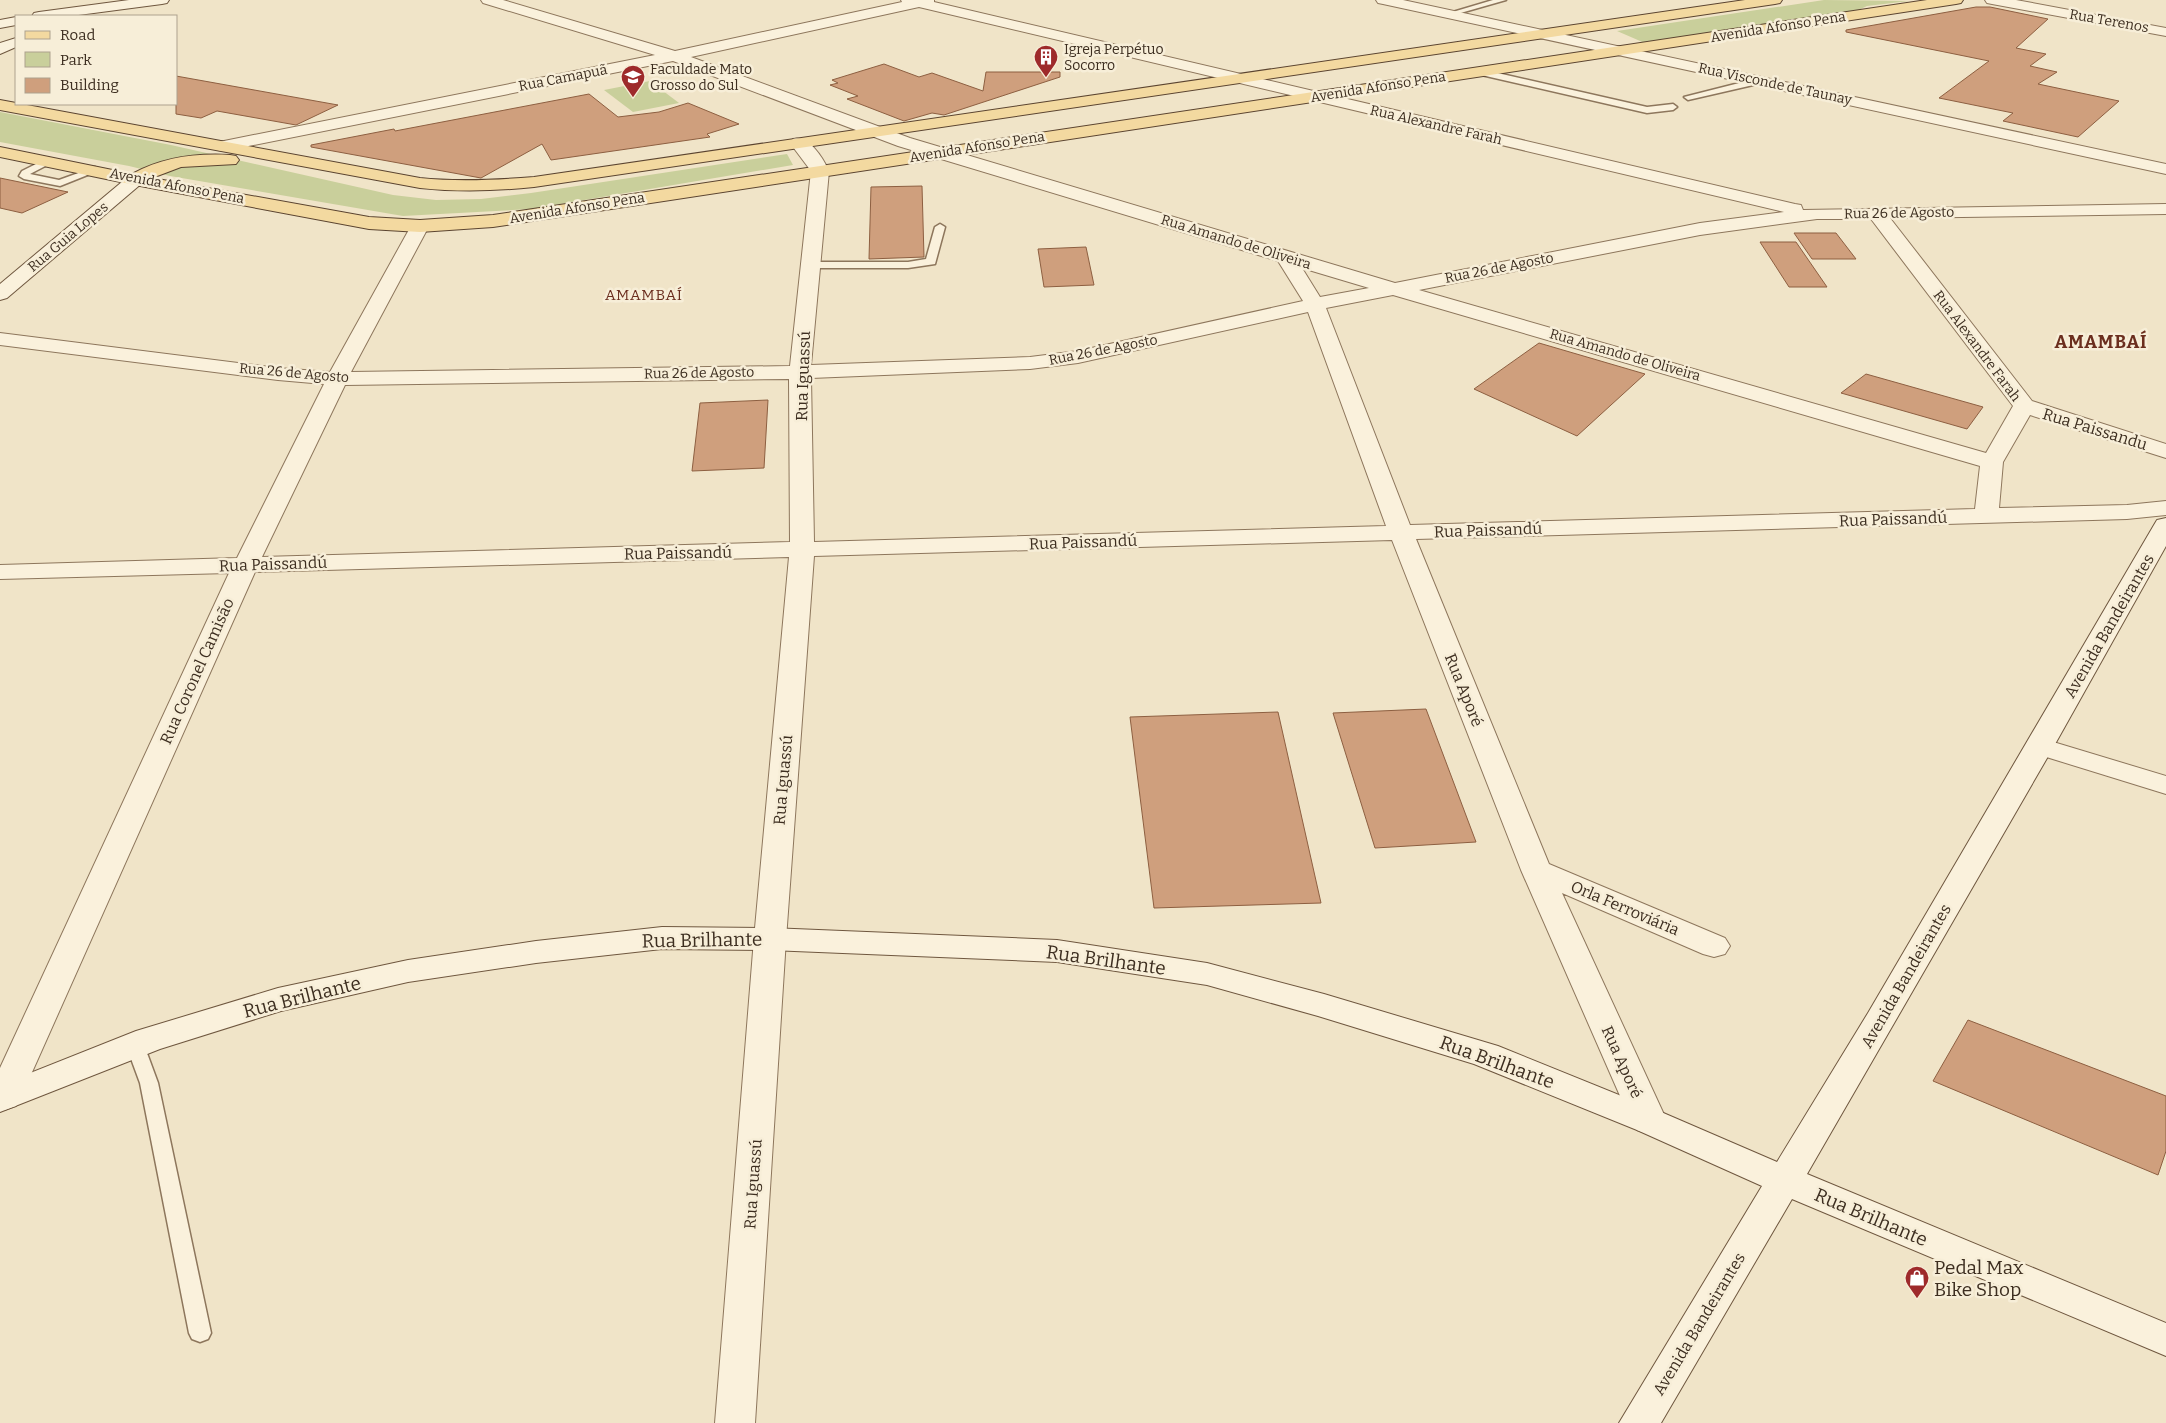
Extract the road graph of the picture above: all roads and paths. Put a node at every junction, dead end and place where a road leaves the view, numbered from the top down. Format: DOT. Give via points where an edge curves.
graph roads {
  1 [pos="162,0"];
  2 [pos="488,0"];
  3 [pos="1383,0"];
  4 [pos="1502,0"];
  5 [pos="1775,0"];
  6 [pos="1956,0"];
  7 [pos="1992,0"];
  8 [pos="920,1"];
  9 [pos="103,6"];
  10 [pos="1450,14"];
  11 [pos="44,15"];
  12 [pos="82,15"];
  13 [pos="15,20"];
  14 [pos="0,24"];
  15 [pos="2166,32"];
  16 [pos="1546,34"];
  17 [pos="15,42"];
  18 [pos="0,49"];
  19 [pos="1623,51"];
  20 [pos="674,56"];
  21 [pos="1480,72"];
  22 [pos="1242,79"];
  23 [pos="1759,81"];
  24 [pos="1315,96"];
  25 [pos="1688,97"];
  26 [pos="2,106"];
  27 [pos="1673,107"];
  28 [pos="880,132"];
  29 [pos="174,136"];
  30 [pos="799,143"];
  31 [pos="224,146"];
  32 [pos="0,152"];
  33 [pos="939,153"];
  34 [pos="48,161"];
  35 [pos="2166,169"];
  36 [pos="95,170"];
  37 [pos="820,171"];
  38 [pos="135,180"];
  39 [pos="420,183"];
  40 [pos="2166,209"];
  41 [pos="1817,214"];
  42 [pos="1878,214"];
  43 [pos="420,226"];
  44 [pos="940,227"];
  45 [pos="1285,257"];
  46 [pos="811,265"];
  47 [pos="1396,288"];
  48 [pos="0,294"];
  49 [pos="1315,304"];
  50 [pos="0,339"];
  51 [pos="800,372"];
  52 [pos="337,379"];
  53 [pos="2024,406"];
  54 [pos="2166,451"];
  55 [pos="1992,462"];
  56 [pos="2166,508"];
  57 [pos="1986,516"];
  58 [pos="2166,525"];
  59 [pos="1401,533"];
  60 [pos="802,550"];
  61 [pos="246,564"];
  62 [pos="0,572"];
  63 [pos="2040,746"];
  64 [pos="2166,785"];
  65 [pos="1536,870"];
  66 [pos="770,939"];
  67 [pos="1714,946"];
  68 [pos="135,1045"];
  69 [pos="2,1098"];
  70 [pos="1649,1121"];
  71 [pos="1784,1180"];
  72 [pos="200,1333"];
  73 [pos="2166,1340"];
  74 [pos="735,1423"];
  75 [pos="1639,1423"];
  1 -- 9 [label="street"];
  2 -- 20 [label="street, Rua Amando de Oliveira"];
  3 -- 10 [label="street, Rua Visconde de Taunay"];
  4 -- 10 [label="lane"];
  5 -- 16 [label="main road, Avenida Afonso Pena"];
  6 -- 19 [label="main road, Avenida Afonso Pena"];
  7 -- 15 [label="street, Rua Terenos"];
  8 -- 20 [label="street, Rua Camapuã"];
  8 -- 22 [label="street, Rua Alexandre Farah"];
  9 -- 11 [label="street"];
  9 -- 12 [label="street"];
  10 -- 16 [label="street, Rua Visconde de Taunay"];
  13 -- 14 [label="street"];
  16 -- 19 [label="street, Rua Visconde de Taunay"];
  16 -- 22 [label="main road, Avenida Afonso Pena"];
  17 -- 18 [label="street"];
  19 -- 21 [label="main road, Avenida Afonso Pena"];
  19 -- 23 [label="street, Rua Visconde de Taunay"];
  20 -- 28 [label="street, Rua Amando de Oliveira"];
  20 -- 31 [label="street, Rua Camapuã"];
  21 -- 24 [label="main road, Avenida Afonso Pena"];
  21 -- 27 [label="lane" via="1646,110"];
  22 -- 24 [label="street, Rua Alexandre Farah"];
  22 -- 28 [label="main road, Avenida Afonso Pena"];
  23 -- 25 [label="lane"];
  23 -- 35 [label="street, Rua Visconde de Taunay"];
  24 -- 33 [label="main road, Avenida Afonso Pena"];
  24 -- 41 [label="street, Rua Alexandre Farah"];
  26 -- 29 [label="main road, Avenida Afonso Pena"];
  28 -- 30 [label="main road, Avenida Afonso Pena"];
  28 -- 33 [label="street, Rua Amando de Oliveira"];
  29 -- 31 [label="main road, Avenida Afonso Pena"];
  29 -- 36 [label="main road" via="169,148 155,155"];
  30 -- 37 [label="street"];
  30 -- 39 [label="main road, Avenida Afonso Pena" via="483,188"];
  31 -- 39 [label="main road, Avenida Afonso Pena"];
  32 -- 34 [label="main road, Avenida Afonso Pena"];
  33 -- 37 [label="main road, Avenida Afonso Pena"];
  33 -- 45 [label="street, Rua Amando de Oliveira"];
  34 -- 36 [label="main road, Avenida Afonso Pena"];
  34 -- 36 [label="lane" via="24,176 60,183"];
  36 -- 38 [label="main road, Avenida Afonso Pena"];
  37 -- 43 [label="main road, Avenida Afonso Pena" via="494,221"];
  37 -- 46 [label="street, Rua Iguassú"];
  38 -- 39 [label="main road" via="154,168 202,158"];
  38 -- 43 [label="main road, Avenida Afonso Pena" via="369,223"];
  38 -- 48 [label="street, Rua Guia Lopes"];
  40 -- 42 [label="street, Rua 26 de Agosto"];
  41 -- 42 [label="street, Rua 26 de Agosto"];
  41 -- 47 [label="street, Rua 26 de Agosto" via="1700,229"];
  42 -- 53 [label="street, Rua Alexandre Farah"];
  43 -- 52 [label="street, Rua Coronel Camisão"];
  44 -- 46 [label="lane" via="932,262"];
  45 -- 47 [label="street, Rua Amando de Oliveira"];
  45 -- 49 [label="street, Rua Aporé"];
  46 -- 51 [label="street, Rua Iguassú"];
  47 -- 49 [label="street, Rua 26 de Agosto"];
  47 -- 55 [label="street, Rua Amando de Oliveira"];
  49 -- 51 [label="street, Rua 26 de Agosto" via="1068,358 972,366"];
  49 -- 59 [label="street, Rua Aporé"];
  50 -- 52 [label="street, Rua 26 de Agosto"];
  51 -- 52 [label="street, Rua 26 de Agosto"];
  51 -- 60 [label="street, Rua Iguassú"];
  52 -- 61 [label="street, Rua Coronel Camisão"];
  53 -- 54 [label="street, Rua Paissandu"];
  53 -- 55 [label="street, Rua Alexandre Farah"];
  55 -- 57 [label="street, Rua Alexandre Farah"];
  56 -- 57 [label="street, Rua Paissandú"];
  57 -- 59 [label="street, Rua Paissandú"];
  58 -- 63 [label="street, Avenida Bandeirantes"];
  59 -- 60 [label="street, Rua Paissandú"];
  59 -- 65 [label="street, Rua Aporé"];
  60 -- 61 [label="street, Rua Paissandú"];
  60 -- 66 [label="street, Rua Iguassú"];
  61 -- 62 [label="street, Rua Paissandú"];
  61 -- 69 [label="street, Rua Coronel Camisão"];
  63 -- 64 [label="street"];
  63 -- 71 [label="street, Avenida Bandeirantes"];
  65 -- 67 [label="street, Orla Ferroviária"];
  65 -- 70 [label="street, Rua Aporé"];
  66 -- 68 [label="street, Rua Brilhante" via="662,938 408,971 278,1000"];
  66 -- 70 [label="street, Rua Brilhante" via="1057,951 1207,974 1486,1055"];
  66 -- 74 [label="street, Rua Iguassú"];
  68 -- 69 [label="street, Rua Brilhante"];
  68 -- 72 [label="lane" via="149,1083"];
  70 -- 71 [label="street, Rua Brilhante"];
  71 -- 73 [label="street, Rua Brilhante"];
  71 -- 75 [label="street, Avenida Bandeirantes"];
}
